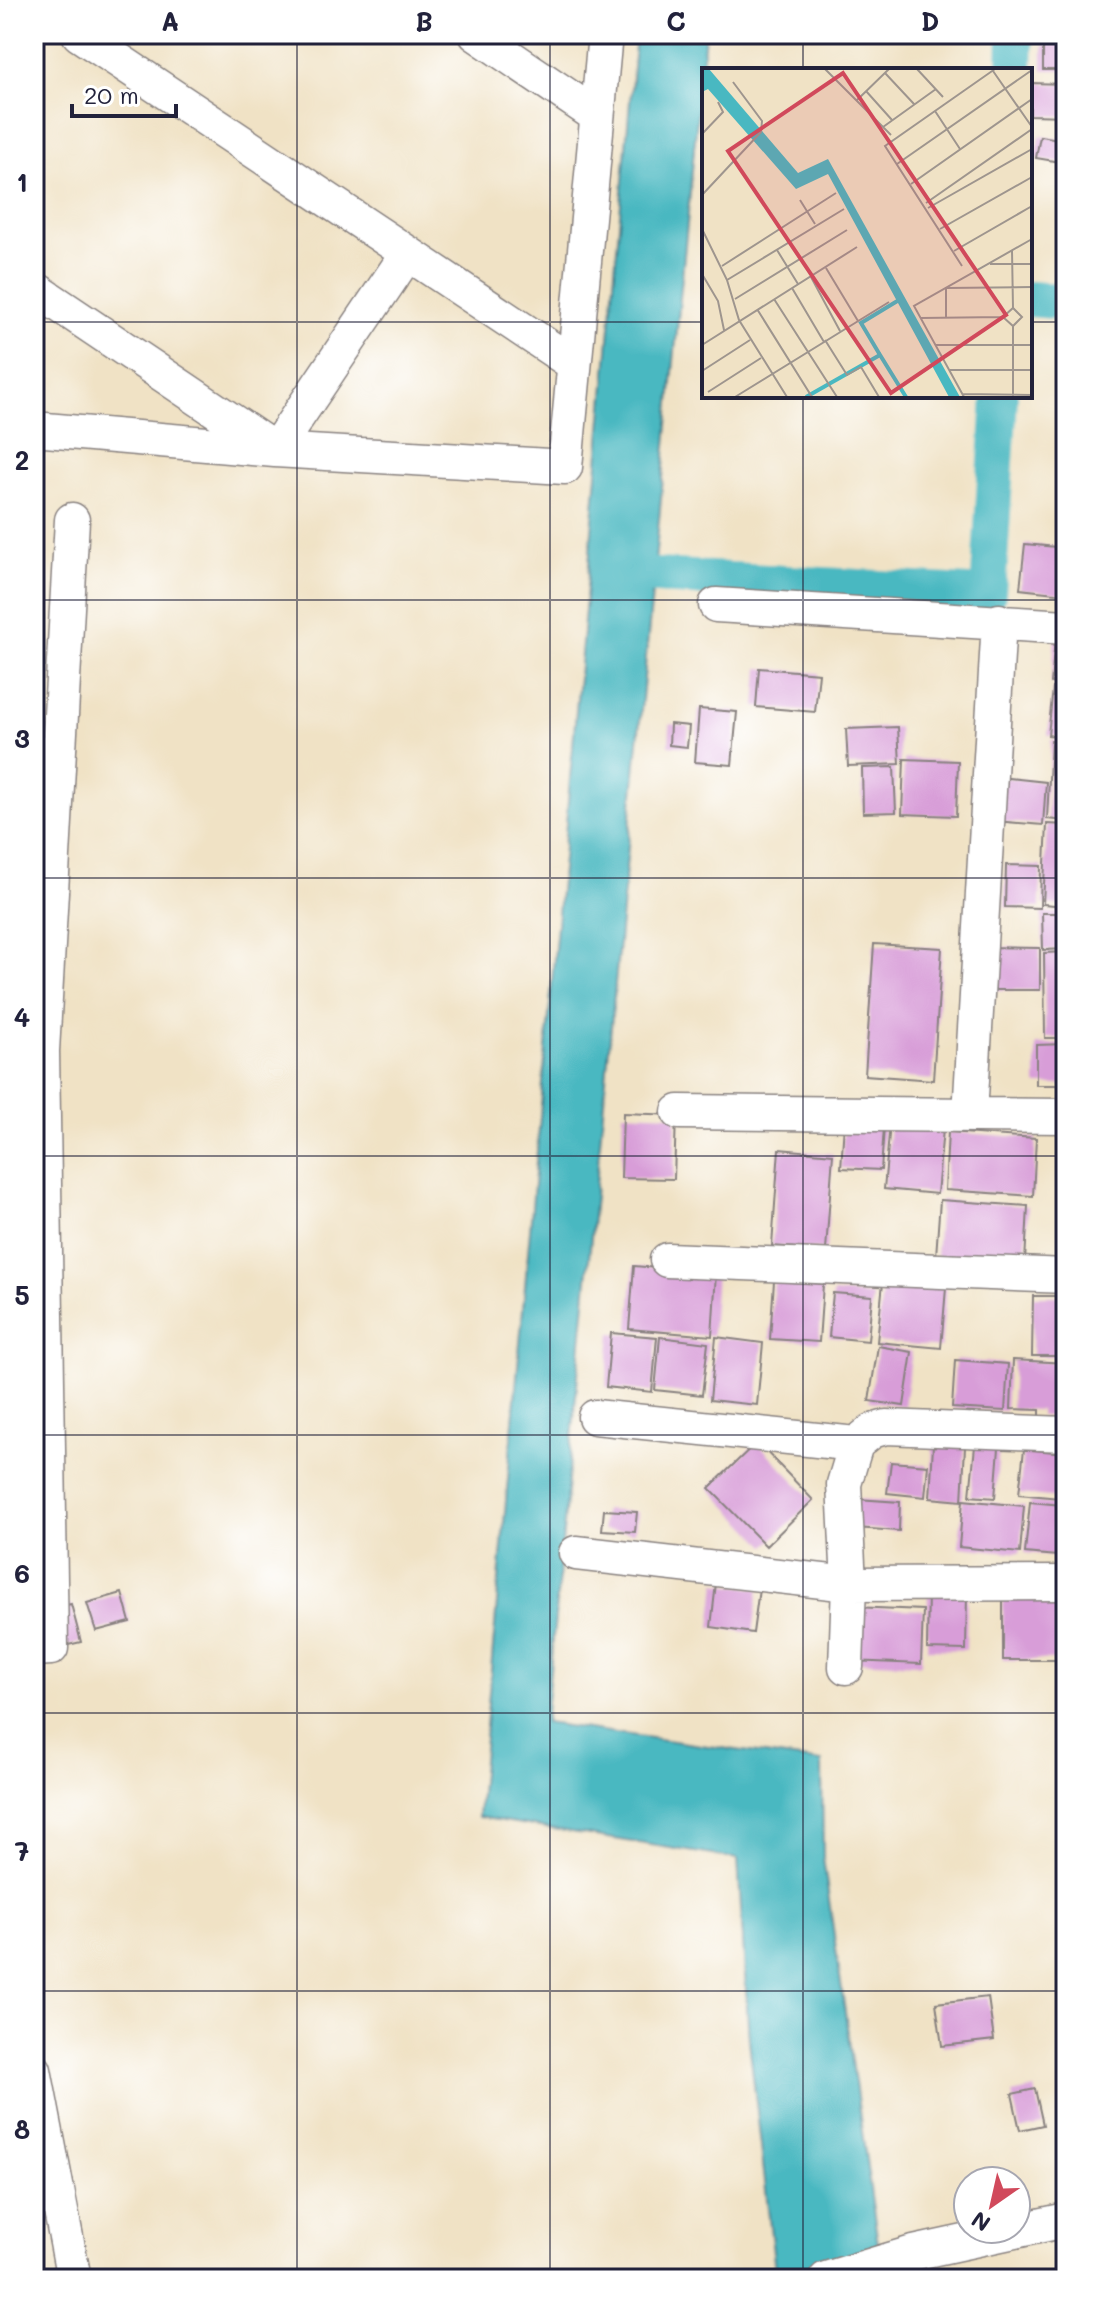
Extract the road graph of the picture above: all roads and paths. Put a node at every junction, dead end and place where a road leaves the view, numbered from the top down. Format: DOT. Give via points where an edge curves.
graph roads {
  1 [pos="79,34"];
  2 [pos="476,34"];
  3 [pos="605,34"];
  4 [pos="597,116"];
  5 [pos="408,253"];
  6 [pos="34,288"];
  7 [pos="574,364"];
  8 [pos="34,429"];
  9 [pos="275,450"];
  10 [pos="72,520"];
  11 [pos="716,605"];
  12 [pos="999,621"];
  13 [pos="1066,627"];
  14 [pos="49,653"];
  15 [pos="44,855"];
  16 [pos="38,1050"];
  17 [pos="38,1090"];
  18 [pos="679,1112"];
  19 [pos="970,1114"];
  20 [pos="1066,1116"];
  21 [pos="667,1260"];
  22 [pos="1066,1276"];
  23 [pos="40,1288"];
  24 [pos="595,1417"];
  25 [pos="1066,1434"];
  26 [pos="856,1444"];
  27 [pos="41,1473"];
  28 [pos="576,1553"];
  29 [pos="1066,1583"];
  30 [pos="849,1584"];
  31 [pos="34,1649"];
  32 [pos="846,1667"];
  33 [pos="34,2071"];
  34 [pos="1066,2220"];
  35 [pos="66,2278"];
  36 [pos="826,2279"];
  1 -- 5 [label="street"];
  2 -- 4 [label="street"];
  3 -- 4 [label="street"];
  4 -- 7 [label="street"];
  5 -- 7 [label="street"];
  5 -- 9 [label="street"];
  6 -- 9 [label="street"];
  7 -- 9 [label="street" via="565,467"];
  8 -- 9 [label="street"];
  10 -- 14 [label="street"];
  11 -- 12 [label="street"];
  12 -- 13 [label="street"];
  12 -- 19 [label="street"];
  14 -- 15 [label="street"];
  15 -- 16 [label="street"];
  16 -- 17 [label="street"];
  17 -- 23 [label="street"];
  18 -- 19 [label="street"];
  19 -- 20 [label="street"];
  21 -- 22 [label="street"];
  23 -- 27 [label="street"];
  24 -- 26 [label="street"];
  25 -- 26 [label="street" via="886,1427"];
  26 -- 30 [label="street" via="844,1484"];
  27 -- 31 [label="street" via="51,1648"];
  28 -- 30 [label="street"];
  29 -- 30 [label="street"];
  30 -- 32 [label="street"];
  33 -- 35 [label="street"];
  34 -- 36 [label="street" via="913,2253"];
}
